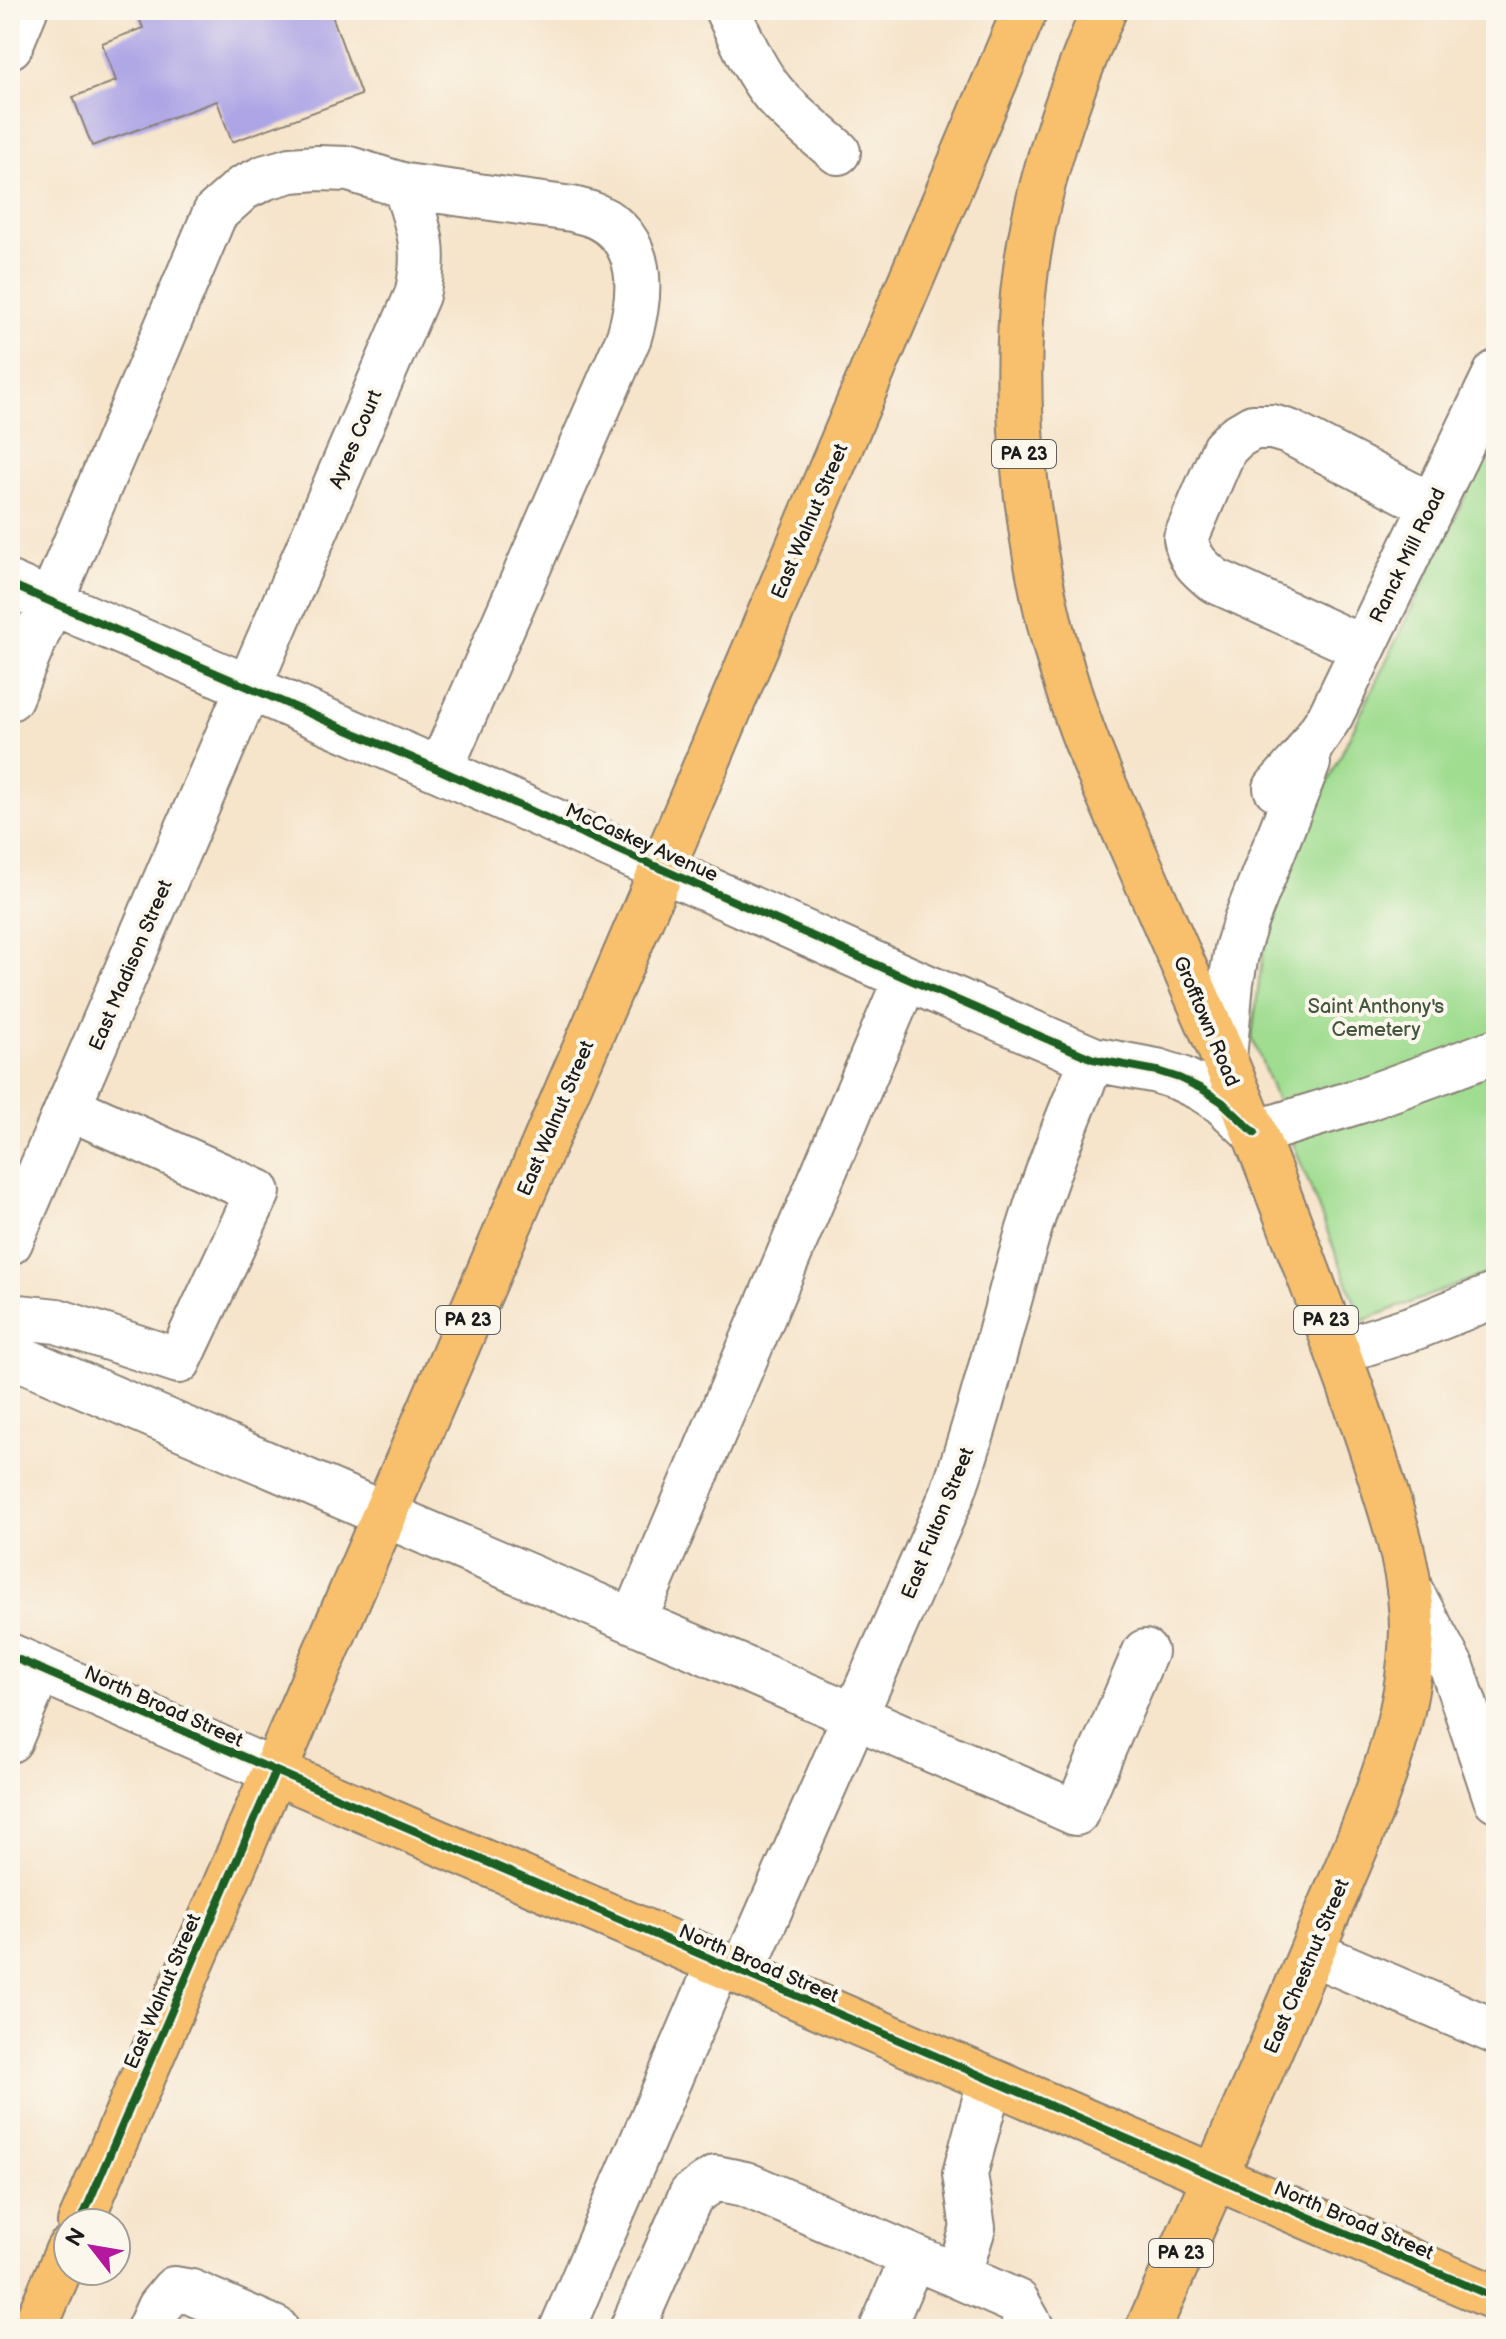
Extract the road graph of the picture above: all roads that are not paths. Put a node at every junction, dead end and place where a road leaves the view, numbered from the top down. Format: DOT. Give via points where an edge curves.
graph roads {
  1 [pos="25,10"];
  2 [pos="727,10"];
  3 [pos="1025,10"];
  4 [pos="1104,10"];
  5 [pos="10,46"];
  6 [pos="838,152"];
  7 [pos="405,186"];
  8 [pos="1496,373"];
  9 [pos="1431,505"];
  10 [pos="10,584"];
  11 [pos="51,601"];
  12 [pos="1363,648"];
  13 [pos="250,688"];
  14 [pos="10,698"];
  15 [pos="1318,738"];
  16 [pos="440,770"];
  17 [pos="1276,788"];
  18 [pos="662,869"];
  19 [pos="906,978"];
  20 [pos="1496,1051"];
  21 [pos="1224,1058"];
  22 [pos="1093,1059"];
  23 [pos="68,1107"];
  24 [pos="1255,1133"];
  25 [pos="10,1242"];
  26 [pos="1496,1295"];
  27 [pos="10,1316"];
  28 [pos="1338,1352"];
  29 [pos="10,1354"];
  30 [pos="385,1514"];
  31 [pos="1409,1588"];
  32 [pos="634,1621"];
  33 [pos="1145,1652"];
  34 [pos="25,1663"];
  35 [pos="855,1716"];
  36 [pos="10,1740"];
  37 [pos="275,1772"];
  38 [pos="1496,1799"];
  39 [pos="1312,1953"];
  40 [pos="731,1968"];
  41 [pos="1496,2032"];
  42 [pos="990,2081"];
  43 [pos="1214,2177"];
  44 [pos="87,2207"];
  45 [pos="913,2257"];
  46 [pos="958,2276"];
  47 [pos="52,2287"];
  48 [pos="1496,2298"];
  49 [pos="34,2329"];
  50 [pos="149,2329"];
  51 [pos="276,2329"];
  52 [pos="562,2329"];
  53 [pos="632,2329"];
  54 [pos="882,2329"];
  55 [pos="1032,2329"];
  56 [pos="1148,2329"];
  1 -- 5 [label="street"];
  2 -- 6 [label="street" via="774,93"];
  3 -- 18 [label="main road, East Walnut Street / PA 23"];
  4 -- 21 [label="main road, Grofftown Road / PA 23" via="1058,131 1026,271 1020,369 1028,505 1052,636 1071,698"];
  7 -- 11 [label="street" via="349,169 291,170 243,188 215,213"];
  7 -- 13 [label="street, Ayres Court" via="423,252 417,295"];
  7 -- 16 [label="street" via="598,217 619,233 635,257 639,285 629,337"];
  8 -- 9 [label="street, Ranck Mill Road"];
  9 -- 12 [label="street, Ranck Mill Road"];
  9 -- 12 [label="street" via="1272,427 1253,427 1224,449 1186,538 1199,568 1214,580"];
  10 -- 11 [label="street, McCaskey Avenue"];
  11 -- 13 [label="street, McCaskey Avenue"];
  11 -- 14 [label="street"];
  12 -- 15 [label="street, Ranck Mill Road"];
  13 -- 16 [label="street, McCaskey Avenue"];
  13 -- 23 [label="street, East Madison Street"];
  15 -- 17 [label="street, Ranck Mill Road"];
  15 -- 21 [label="street, Ranck Mill Road" via="1237,949"];
  16 -- 18 [label="street, McCaskey Avenue"];
  18 -- 19 [label="street, McCaskey Avenue"];
  18 -- 30 [label="main road, East Walnut Street / PA 23"];
  19 -- 22 [label="street, McCaskey Avenue"];
  19 -- 32 [label="street"];
  20 -- 24 [label="street"];
  21 -- 24 [label="main road, Grofftown Road / PA 23"];
  22 -- 24 [label="street, McCaskey Avenue" via="1157,1071 1202,1089"];
  22 -- 35 [label="street, East Fulton Street" via="1028,1234 952,1495"];
  23 -- 25 [label="street, East Madison Street"];
  23 -- 27 [label="street" via="258,1192 179,1361 57,1321"];
  24 -- 28 [label="main road, Grofftown Road / PA 23"];
  26 -- 28 [label="street"];
  28 -- 31 [label="main road, Grofftown Road / PA 23" via="1391,1509"];
  29 -- 30 [label="street"];
  30 -- 32 [label="street"];
  30 -- 37 [label="main road, East Walnut Street / PA 23"];
  31 -- 38 [label="street, Grofftown Road" via="1453,1670"];
  31 -- 39 [label="main road, East Chestnut Street / PA 23" via="1410,1661 1395,1746"];
  32 -- 35 [label="street"];
  33 -- 35 [label="street" via="1076,1813"];
  34 -- 36 [label="street"];
  34 -- 37 [label="street, North Broad Street"];
  35 -- 40 [label="street, East Fulton Street"];
  37 -- 40 [label="main road, North Broad Street"];
  37 -- 44 [label="main road, East Walnut Street / PA 23"];
  39 -- 41 [label="street"];
  39 -- 43 [label="main road, East Chestnut Street / PA 23"];
  40 -- 42 [label="main road, North Broad Street"];
  40 -- 52 [label="street, East Fulton Street"];
  42 -- 43 [label="main road, North Broad Street"];
  42 -- 46 [label="street" via="965,2174 973,2228"];
  43 -- 48 [label="main road, North Broad Street"];
  43 -- 56 [label="main road, East Chestnut Street / PA 23"];
  45 -- 46 [label="street"];
  45 -- 53 [label="street" via="745,2184 716,2178 691,2195"];
  45 -- 54 [label="street"];
  46 -- 55 [label="street" via="1017,2302"];
  47 -- 49 [label="main road"];
  50 -- 51 [label="street" via="174,2289"];
}
